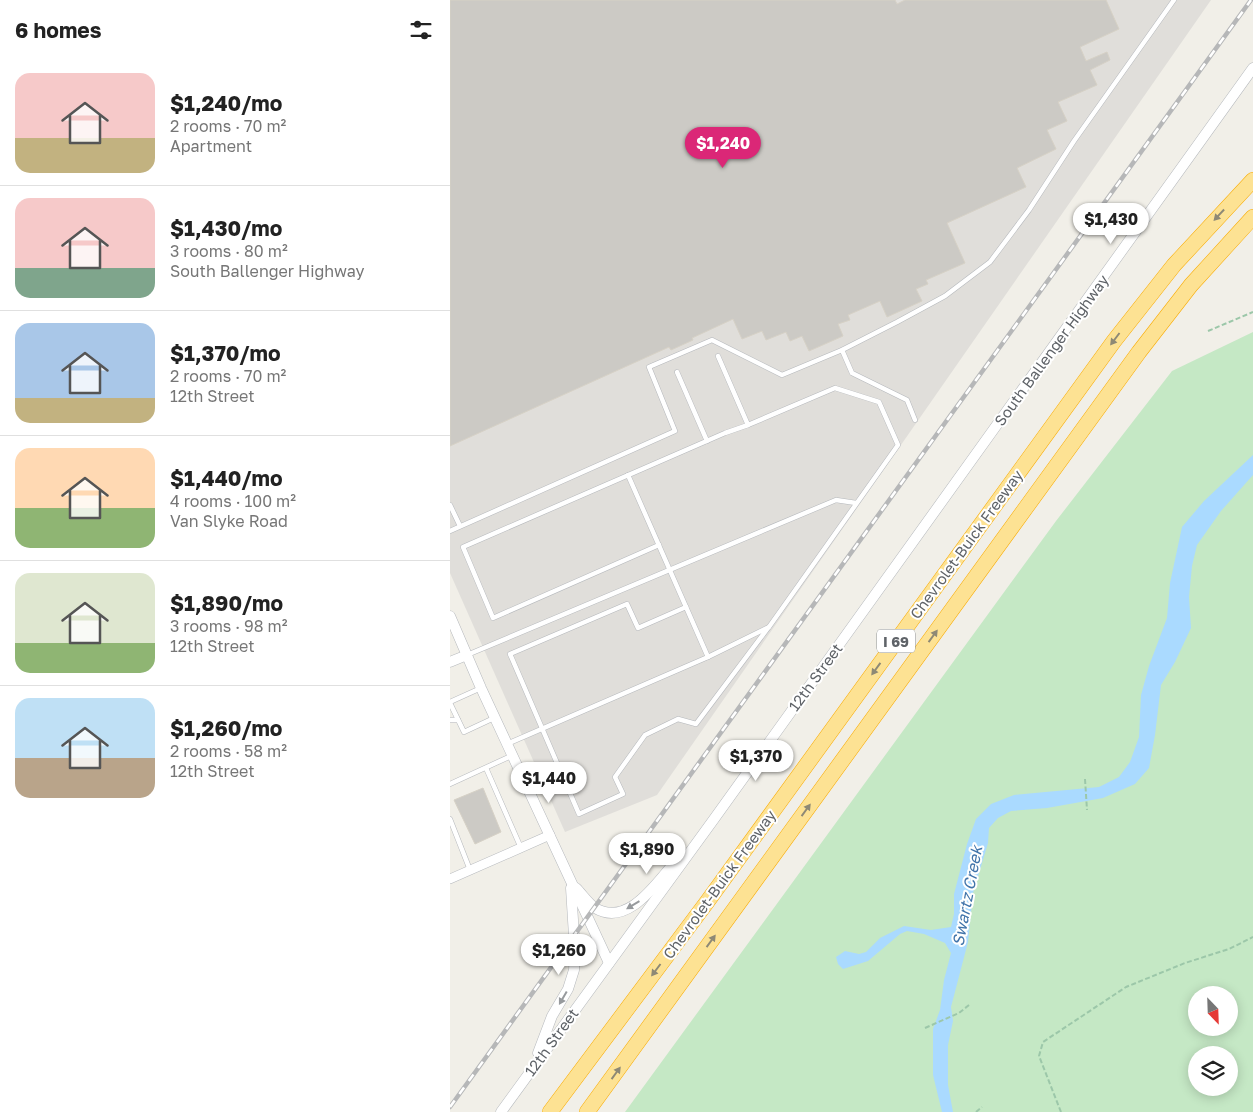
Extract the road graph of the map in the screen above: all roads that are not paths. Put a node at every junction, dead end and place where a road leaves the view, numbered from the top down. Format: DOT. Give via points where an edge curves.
graph roads {
  1 [pos="1174,0"];
  2 [pos="1253,68"];
  3 [pos="1253,180"];
  4 [pos="1253,217"];
  5 [pos="842,350"];
  6 [pos="718,356"];
  7 [pos="677,372"];
  8 [pos="916,420"];
  9 [pos="748,425"];
  10 [pos="988,436"];
  11 [pos="708,441"];
  12 [pos="628,475"];
  13 [pos="856,503"];
  14 [pos="450,505"];
  15 [pos="460,526"];
  16 [pos="450,531"];
  17 [pos="659,545"];
  18 [pos="670,570"];
  19 [pos="686,607"];
  20 [pos="450,616"];
  21 [pos="769,627"];
  22 [pos="467,655"];
  23 [pos="708,657"];
  24 [pos="450,662"];
  25 [pos="481,688"];
  26 [pos="450,702"];
  27 [pos="495,718"];
  28 [pos="450,720"];
  29 [pos="458,720"];
  30 [pos="542,729"];
  31 [pos="507,744"];
  32 [pos="512,756"];
  33 [pos="486,768"];
  34 [pos="450,784"];
  35 [pos="714,819"];
  36 [pos="450,820"];
  37 [pos="550,836"];
  38 [pos="521,848"];
  39 [pos="470,870"];
  40 [pos="450,879"];
  41 [pos="570,882"];
  42 [pos="609,963"];
  43 [pos="534,1066"];
  44 [pos="500,1112"];
  45 [pos="550,1112"];
  46 [pos="587,1112"];
  1 -- 5 [label="lane" via="990,262 945,296"];
  2 -- 10 [label="street, South Ballenger Highway"];
  3 -- 45 [label="highway, Chevrolet-Buick Freeway / I 69, one-way" via="1174,265 1114,341 707,902"];
  46 -- 4 [label="highway, Chevrolet-Buick Freeway / I 69, one-way" via="1139,352 1191,285"];
  5 -- 8 [label="lane" via="852,374 907,400"];
  5 -- 15 [label="lane" via="782,375 712,340 649,367 675,431"];
  6 -- 9 [label="lane"];
  7 -- 11 [label="lane"];
  9 -- 11 [label="lane"];
  9 -- 13 [label="lane" via="835,388 879,402 898,446"];
  10 -- 35 [label="street, 12th Street"];
  11 -- 12 [label="lane"];
  12 -- 17 [label="lane"];
  12 -- 17 [label="lane" via="462,547 493,618"];
  13 -- 18 [label="lane" via="836,500"];
  13 -- 21 [label="lane"];
  14 -- 15 [label="lane"];
  15 -- 16 [label="lane"];
  17 -- 18 [label="lane"];
  18 -- 19 [label="lane"];
  18 -- 22 [label="lane"];
  19 -- 23 [label="lane"];
  19 -- 30 [label="lane" via="638,628 627,604 510,654"];
  20 -- 22 [label="street"];
  21 -- 23 [label="lane"];
  21 -- 30 [label="lane" via="696,724 678,719 645,735 615,777 623,794 616,798 579,814"];
  22 -- 24 [label="street"];
  22 -- 25 [label="street"];
  23 -- 30 [label="lane"];
  25 -- 26 [label="lane"];
  25 -- 27 [label="street"];
  26 -- 29 [label="lane"];
  27 -- 29 [label="lane" via="464,732"];
  27 -- 31 [label="street"];
  28 -- 29 [label="lane"];
  30 -- 31 [label="lane"];
  31 -- 32 [label="street"];
  32 -- 33 [label="lane"];
  32 -- 37 [label="street"];
  33 -- 34 [label="lane"];
  33 -- 38 [label="lane"];
  35 -- 41 [label="street, one-way" via="631,908 600,910"];
  35 -- 42 [label="street, 12th Street"];
  36 -- 39 [label="lane"];
  37 -- 38 [label="street"];
  37 -- 41 [label="street"];
  38 -- 39 [label="street"];
  39 -- 40 [label="street"];
  41 -- 42 [label="street"];
  41 -- 43 [label="street, one-way" via="574,970 568,989 552,1016"];
  42 -- 43 [label="street, 12th Street"];
  43 -- 44 [label="street, 12th Street"];
}
